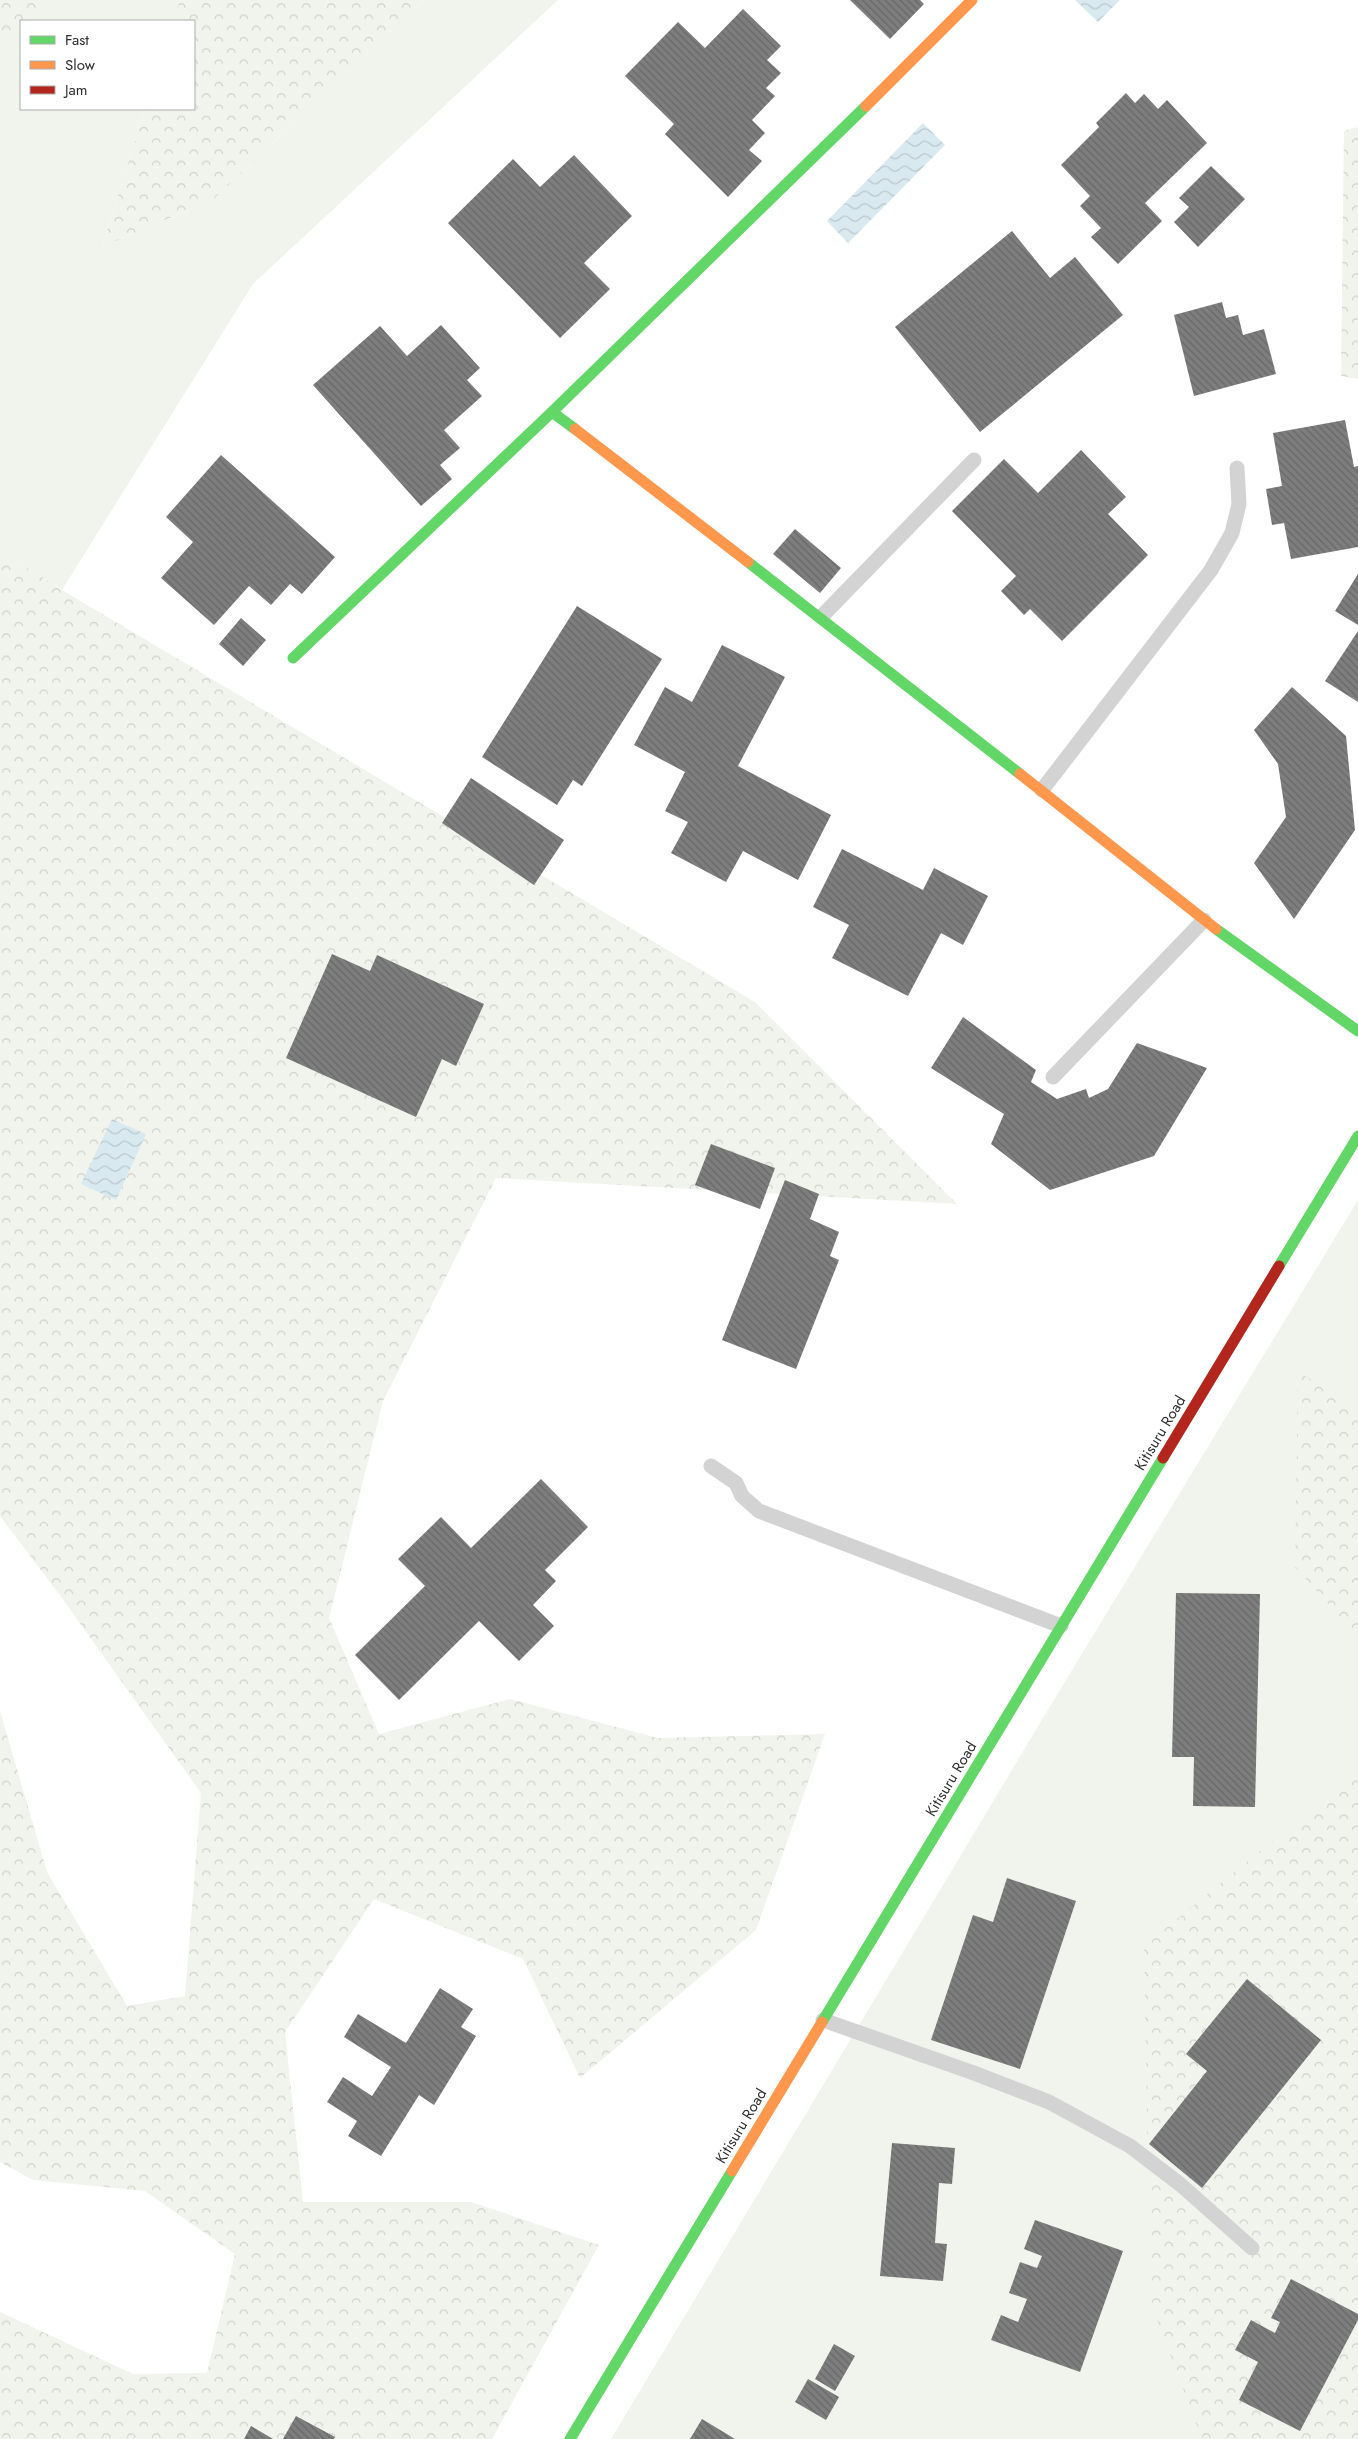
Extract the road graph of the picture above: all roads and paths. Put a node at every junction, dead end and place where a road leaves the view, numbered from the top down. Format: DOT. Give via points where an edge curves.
graph roads {
  1 [pos="972,0"];
  2 [pos="552,412"];
  3 [pos="974,460"];
  4 [pos="1237,468"];
  5 [pos="821,617"];
  6 [pos="293,658"];
  7 [pos="1042,790"];
  8 [pos="1204,920"];
  9 [pos="1358,1031"];
  10 [pos="1053,1077"];
  11 [pos="1358,1136"];
  12 [pos="711,1466"];
  13 [pos="1061,1626"];
  14 [pos="823,2020"];
  15 [pos="1252,2248"];
  16 [pos="570,2439"];
  1 -- 2 [label="street"];
  2 -- 5 [label="street"];
  2 -- 6 [label="street"];
  3 -- 5 [label="lane"];
  4 -- 7 [label="lane" via="1240,504 1232,533 1211,570"];
  5 -- 7 [label="street"];
  7 -- 8 [label="street"];
  8 -- 9 [label="street"];
  8 -- 10 [label="lane"];
  11 -- 13 [label="street, Kitisuru Road"];
  12 -- 13 [label="lane" via="736,1483 742,1496 759,1511"];
  13 -- 14 [label="street, Kitisuru Road"];
  14 -- 15 [label="lane" via="1049,2102 1130,2146 1181,2185"];
  14 -- 16 [label="street, Kitisuru Road"];
}
